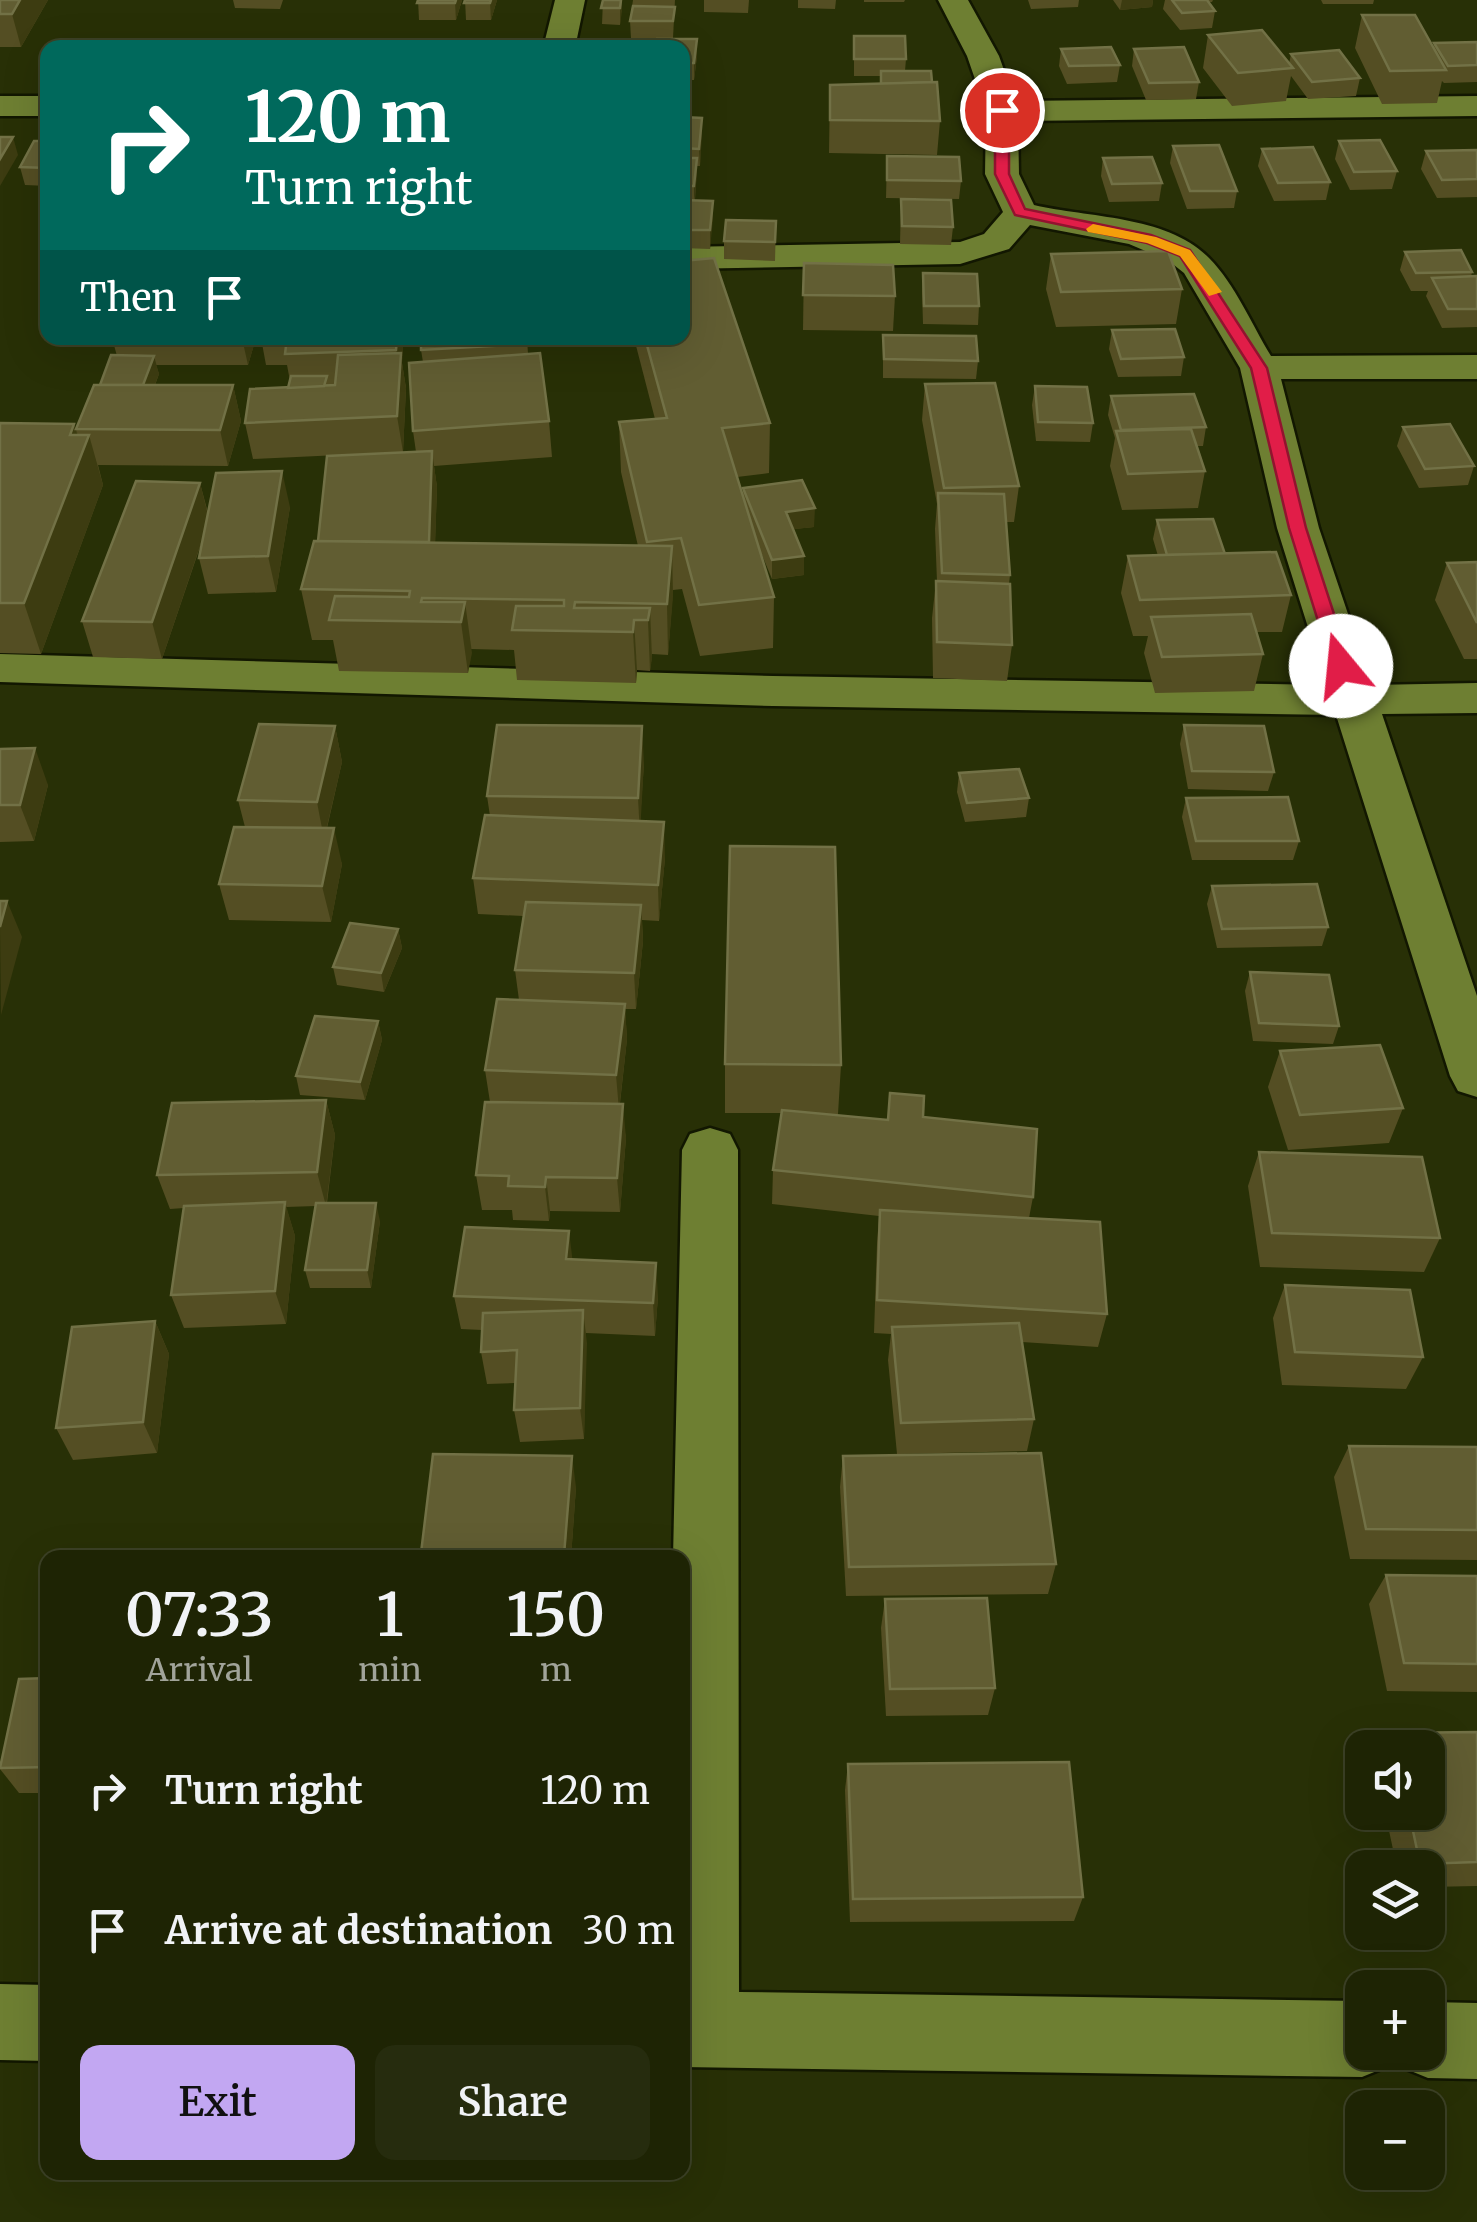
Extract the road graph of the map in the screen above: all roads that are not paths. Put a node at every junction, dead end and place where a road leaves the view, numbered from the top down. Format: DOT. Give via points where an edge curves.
graph roads {
  1 [pos="570,0"];
  2 [pos="953,0"];
  3 [pos="560,40"];
  4 [pos="0,106"];
  5 [pos="40,106"];
  6 [pos="1477,106"];
  7 [pos="1002,110"];
  8 [pos="1020,212"];
  9 [pos="690,258"];
  10 [pos="1477,367"];
  11 [pos="1259,368"];
  12 [pos="0,668"];
  13 [pos="1477,698"];
  14 [pos="1352,700"];
  15 [pos="1477,1076"];
  16 [pos="710,1150"];
  17 [pos="0,2022"];
  18 [pos="40,2023"];
  19 [pos="692,2029"];
  20 [pos="1345,2039"];
  21 [pos="1445,2040"];
  22 [pos="1477,2041"];
  1 -- 3 [label="street"];
  2 -- 7 [label="street"];
  4 -- 5 [label="street"];
  6 -- 7 [label="street"];
  7 -- 8 [label="street" via="1002,174"];
  8 -- 9 [label="street" via="1007,236 960,252"];
  8 -- 11 [label="street" via="1185,253"];
  10 -- 11 [label="street"];
  11 -- 14 [label="street" via="1298,528"];
  12 -- 14 [label="street" via="773,692"];
  13 -- 14 [label="street"];
  14 -- 15 [label="street"];
  16 -- 19 [label="street"];
  17 -- 18 [label="street"];
  19 -- 20 [label="street"];
  21 -- 22 [label="street"];
}
